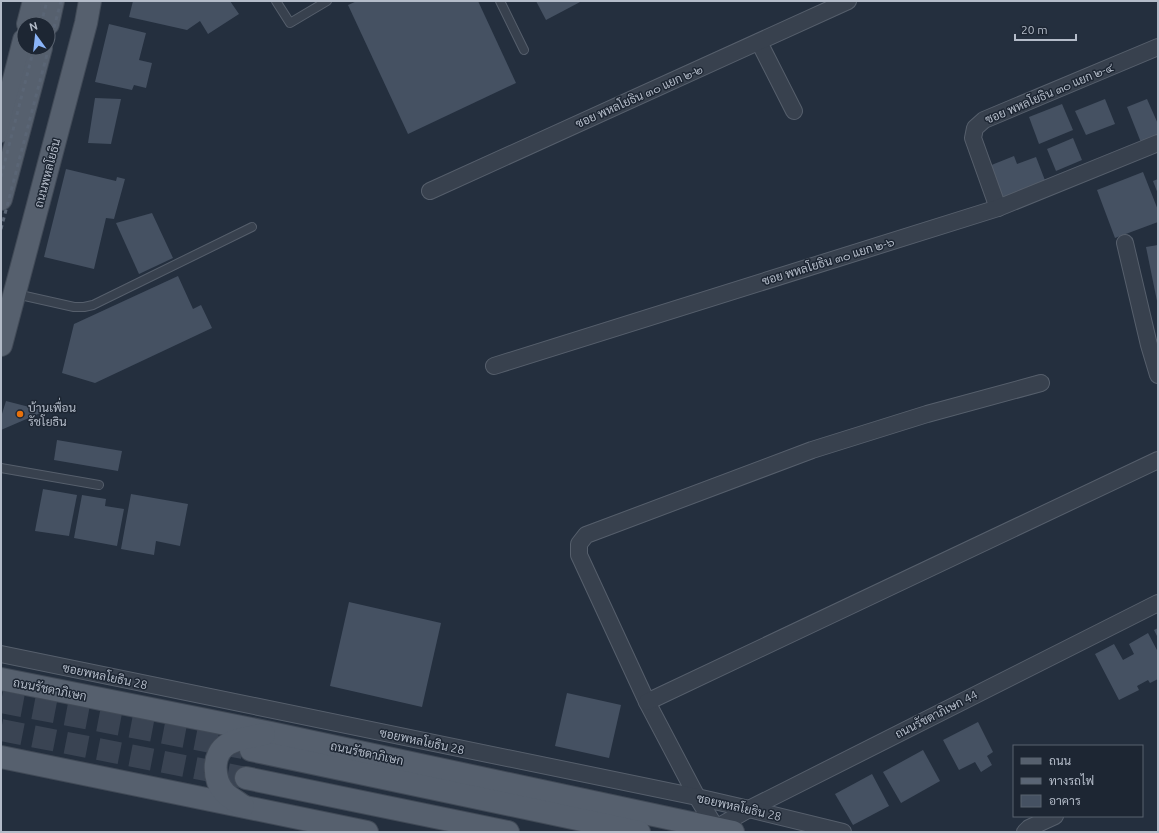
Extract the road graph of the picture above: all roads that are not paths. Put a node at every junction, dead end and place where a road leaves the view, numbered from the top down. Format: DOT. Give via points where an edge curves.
graph roads {
  1 [pos="34,1"];
  2 [pos="54,1"];
  3 [pos="77,1"];
  4 [pos="90,1"];
  5 [pos="276,1"];
  6 [pos="327,1"];
  7 [pos="500,1"];
  8 [pos="848,1"];
  9 [pos="30,16"];
  10 [pos="50,16"];
  11 [pos="758,42"];
  12 [pos="1158,47"];
  13 [pos="524,50"];
  14 [pos="22,56"];
  15 [pos="38,56"];
  16 [pos="794,111"];
  17 [pos="11,128"];
  18 [pos="1158,143"];
  19 [pos="430,191"];
  20 [pos="1,199"];
  21 [pos="998,208"];
  22 [pos="252,227"];
  23 [pos="1125,243"];
  24 [pos="8,290"];
  25 [pos="1,345"];
  26 [pos="494,366"];
  27 [pos="1158,375"];
  28 [pos="1041,383"];
  29 [pos="1158,460"];
  30 [pos="1,468"];
  31 [pos="99,485"];
  32 [pos="1158,602"];
  33 [pos="1,654"];
  34 [pos="1,679"];
  35 [pos="648,702"];
  36 [pos="271,733"];
  37 [pos="251,750"];
  38 [pos="1,757"];
  39 [pos="246,778"];
  40 [pos="697,797"];
  41 [pos="246,808"];
  42 [pos="749,809"];
  43 [pos="1053,817"];
  44 [pos="725,830"];
  45 [pos="367,832"];
  46 [pos="508,832"];
  47 [pos="639,832"];
  48 [pos="843,832"];
  49 [pos="1025,832"];
  1 -- 9 [label="main road"];
  2 -- 10 [label="main road"];
  3 -- 24 [label="main road, ถนนพหลโยธิน" via="44,129"];
  4 -- 24 [label="main road, ถนนพหลโยธิน" via="86,23"];
  5 -- 6 [label="lane" via="290,22"];
  7 -- 13 [label="lane"];
  8 -- 11 [label="street, ซอย พหลโยธิน ๓๐ แยก ๒-๒"];
  11 -- 16 [label="street"];
  11 -- 19 [label="street, ซอย พหลโยธิน ๓๐ แยก ๒-๒"];
  12 -- 21 [label="street, ซอย พหลโยธิน ๓๐ แยก ๒-๔" via="984,120 975,128 973,138"];
  14 -- 17 [label="main road"];
  15 -- 17 [label="main road"];
  17 -- 20 [label="main road"];
  18 -- 21 [label="street, ซอย พหลโยธิน ๓๐ แยก ๒-๖"];
  21 -- 26 [label="street, ซอย พหลโยธิน ๓๐ แยก ๒-๖"];
  22 -- 24 [label="lane" via="93,305 74,307"];
  23 -- 27 [label="street"];
  24 -- 25 [label="main road, ถนนพหลโยธิน"];
  28 -- 35 [label="street" via="927,414 812,450 586,535 579,544 579,555"];
  29 -- 35 [label="street"];
  30 -- 31 [label="lane"];
  32 -- 42 [label="street, ถนนรัชดาภิเษก 44"];
  33 -- 40 [label="street, ซอยพหลโยธิน 28"];
  34 -- 36 [label="main road, ถนนรัชดาภิเษก"];
  35 -- 40 [label="street"];
  36 -- 41 [label="main road" via="228,744 217,756 215,764 219,785 226,794"];
  36 -- 44 [label="main road, ถนนรัชดาภิเษก"];
  37 -- 47 [label="main road, ถนนรัชดาภิเษก"];
  38 -- 41 [label="main road"];
  39 -- 46 [label="main road"];
  40 -- 42 [label="street, ซอยพหลโยธิน 28"];
  40 -- 44 [label="street"];
  41 -- 45 [label="main road"];
  42 -- 44 [label="street, ถนนรัชดาภิเษก 44"];
  42 -- 48 [label="street, ซอยพหลโยธิน 28"];
  43 -- 49 [label="street"];
}
